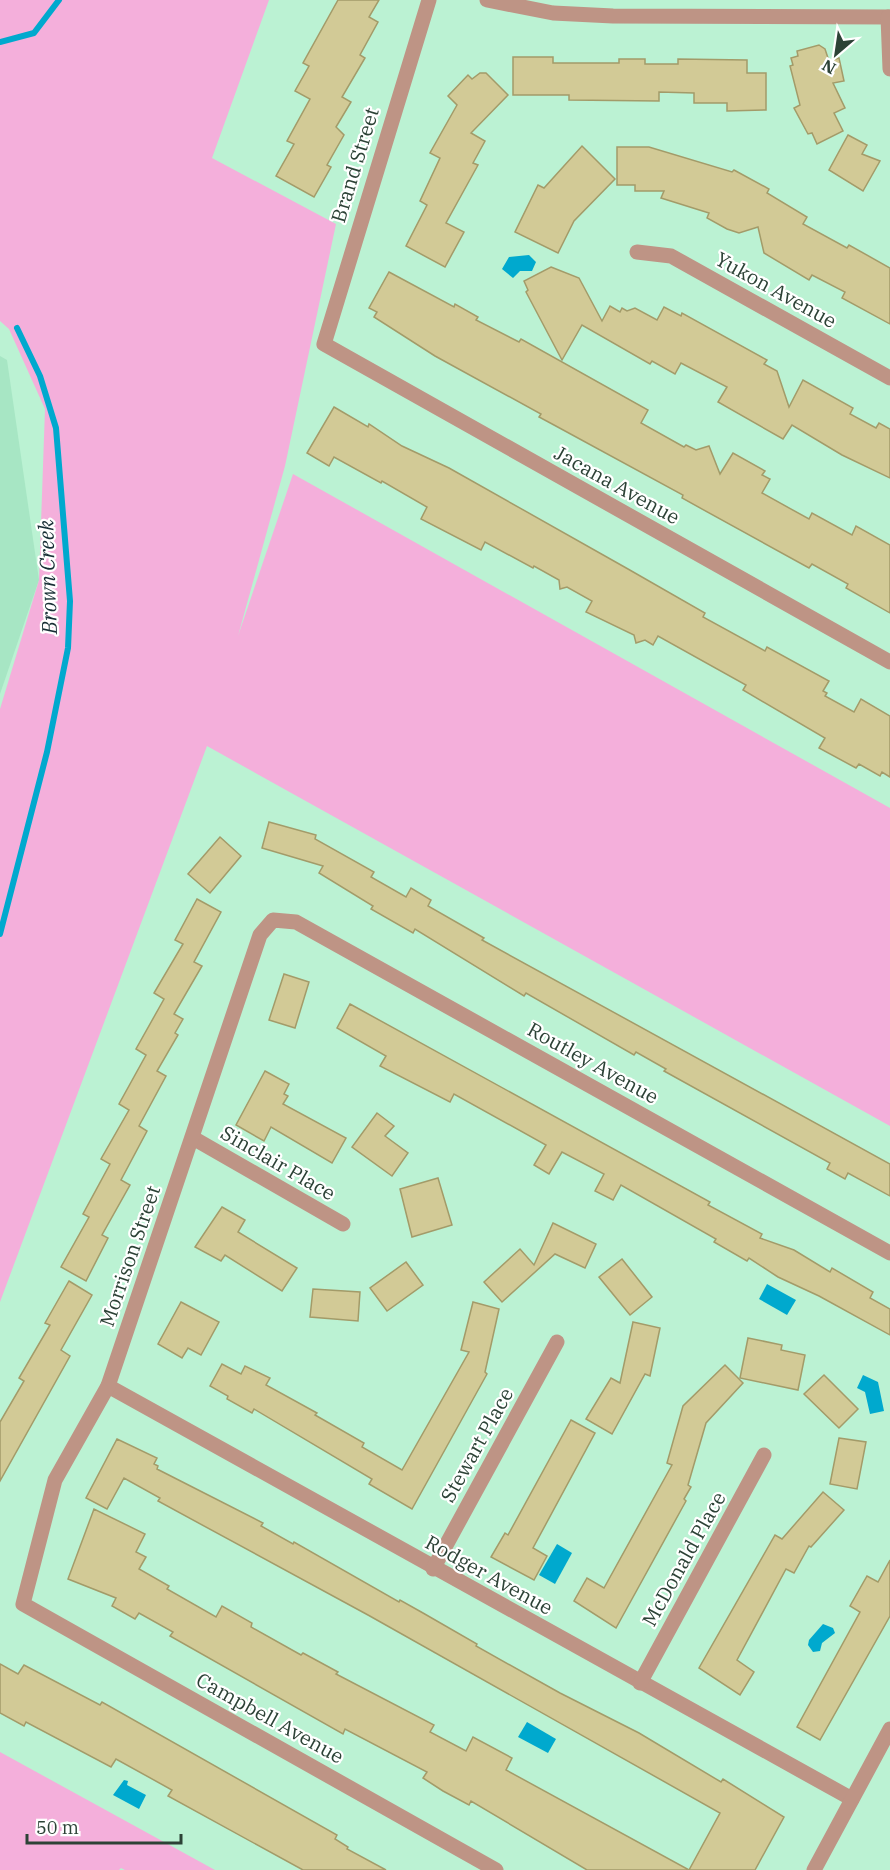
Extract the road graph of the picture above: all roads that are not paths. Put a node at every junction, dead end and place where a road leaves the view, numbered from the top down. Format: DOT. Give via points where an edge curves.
graph roads {
  1 [pos="429,0"];
  2 [pos="487,0"];
  3 [pos="889,17"];
  4 [pos="890,69"];
  5 [pos="637,252"];
  6 [pos="324,344"];
  7 [pos="890,378"];
  8 [pos="890,662"];
  9 [pos="273,920"];
  10 [pos="193,1138"];
  11 [pos="343,1224"];
  12 [pos="890,1252"];
  13 [pos="557,1342"];
  14 [pos="108,1386"];
  15 [pos="764,1455"];
  16 [pos="433,1569"];
  17 [pos="23,1604"];
  18 [pos="640,1683"];
  19 [pos="890,1729"];
  20 [pos="852,1799"];
  21 [pos="496,1870"];
  22 [pos="813,1870"];
  1 -- 6 [label="street, Brand Street"];
  2 -- 3 [label="street" via="552,13 593,15"];
  3 -- 4 [label="street"];
  5 -- 7 [label="street, Yukon Avenue" via="671,256"];
  6 -- 8 [label="street, Jacana Avenue"];
  9 -- 10 [label="street, Morrison Street" via="254,950"];
  9 -- 12 [label="street, Routley Avenue" via="290,920 317,933"];
  10 -- 11 [label="street, Sinclair Place"];
  10 -- 14 [label="street, Morrison Street"];
  13 -- 16 [label="street, Stewart Place"];
  14 -- 16 [label="street, Rodger Avenue"];
  14 -- 17 [label="street, Morrison Street" via="55,1480"];
  15 -- 18 [label="street, McDonald Place"];
  16 -- 18 [label="street, Rodger Avenue"];
  17 -- 21 [label="street, Campbell Avenue"];
  18 -- 20 [label="street, Rodger Avenue"];
  19 -- 20 [label="street"];
  20 -- 22 [label="street"];
}
